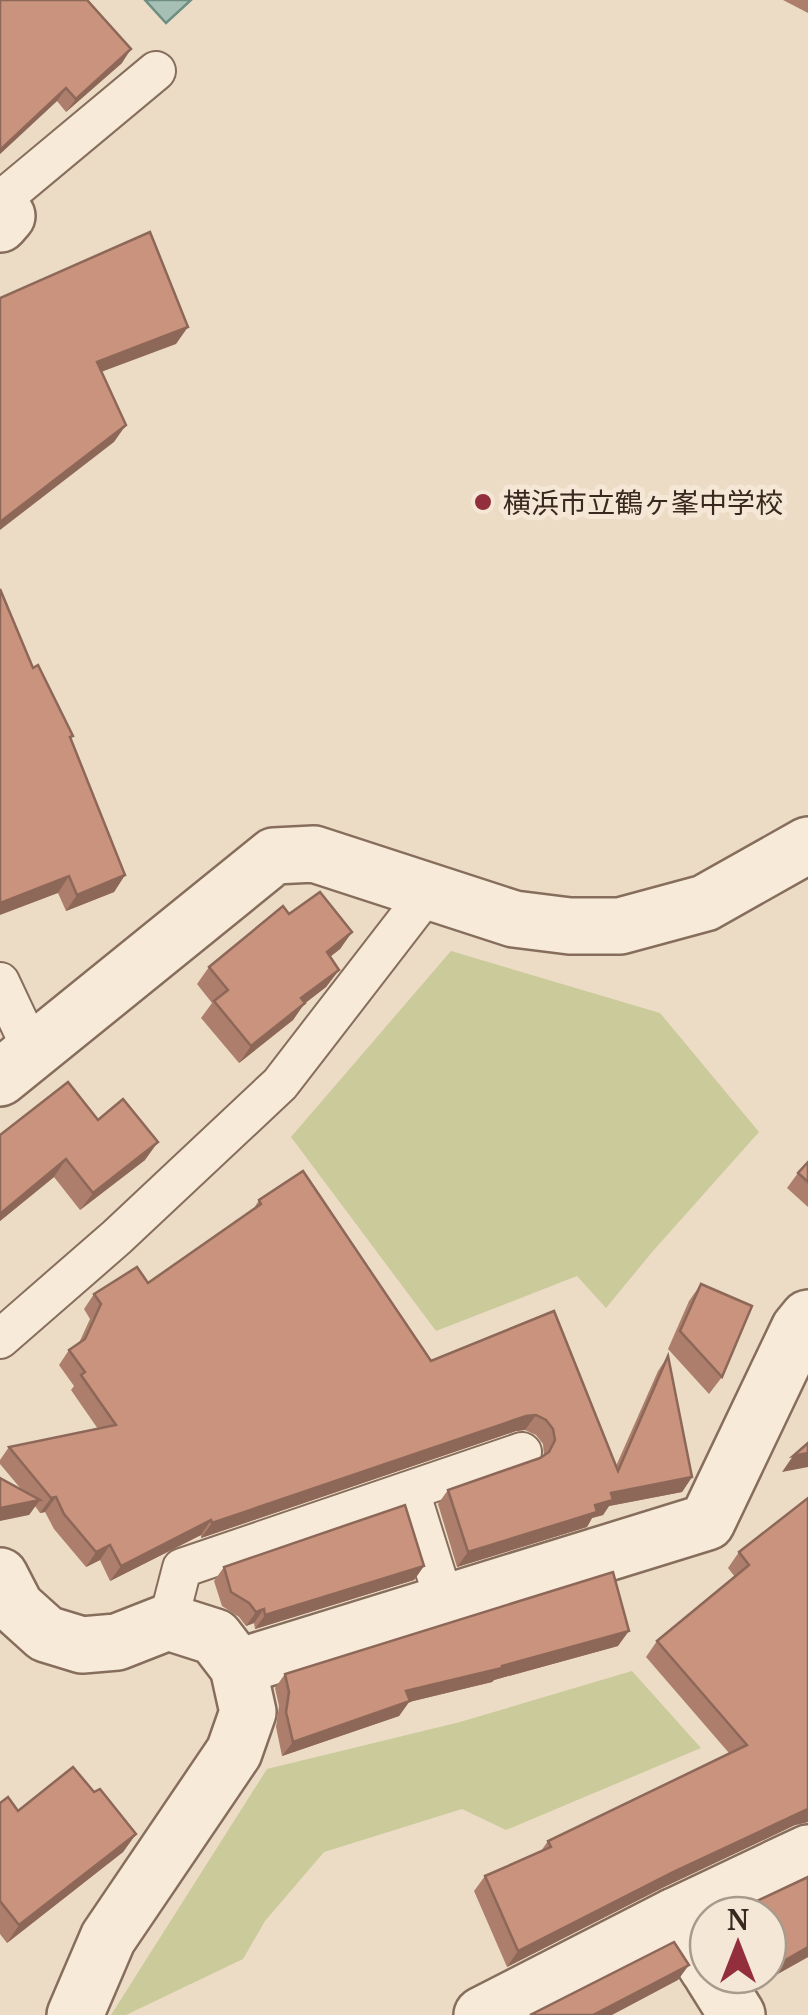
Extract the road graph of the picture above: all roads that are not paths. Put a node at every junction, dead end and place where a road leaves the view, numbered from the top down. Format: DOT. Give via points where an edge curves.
graph roads {
  1 [pos="156,72"];
  2 [pos="0,205"];
  3 [pos="0,224"];
  4 [pos="808,845"];
  5 [pos="429,891"];
  6 [pos="0,982"];
  7 [pos="16,1064"];
  8 [pos="808,1318"];
  9 [pos="0,1339"];
  10 [pos="522,1452"];
  11 [pos="410,1491"];
  12 [pos="0,1576"];
  13 [pos="445,1603"];
  14 [pos="168,1622"];
  15 [pos="238,1668"];
  16 [pos="808,1853"];
  17 [pos="674,1916"];
  18 [pos="688,1938"];
  19 [pos="75,2015"];
  20 [pos="482,2015"];
  1 -- 2 [label="lane"];
  2 -- 3 [label="street" via="7,216"];
  4 -- 5 [label="street" via="705,903 620,926 514,919"];
  5 -- 7 [label="street" via="314,854 274,856"];
  5 -- 9 [label="lane" via="280,1084"];
  6 -- 7 [label="lane"];
  8 -- 13 [label="street" via="707,1522"];
  10 -- 11 [label="lane"];
  11 -- 13 [label="lane"];
  11 -- 14 [label="lane" via="182,1568"];
  12 -- 14 [label="street" via="16,1608 46,1634 82,1645 117,1642"];
  13 -- 15 [label="street"];
  14 -- 15 [label="street" via="216,1638"];
  15 -- 19 [label="street" via="248,1712 234,1752 108,1938"];
  16 -- 17 [label="street"];
  17 -- 18 [label="street"];
  17 -- 20 [label="street"];
}
